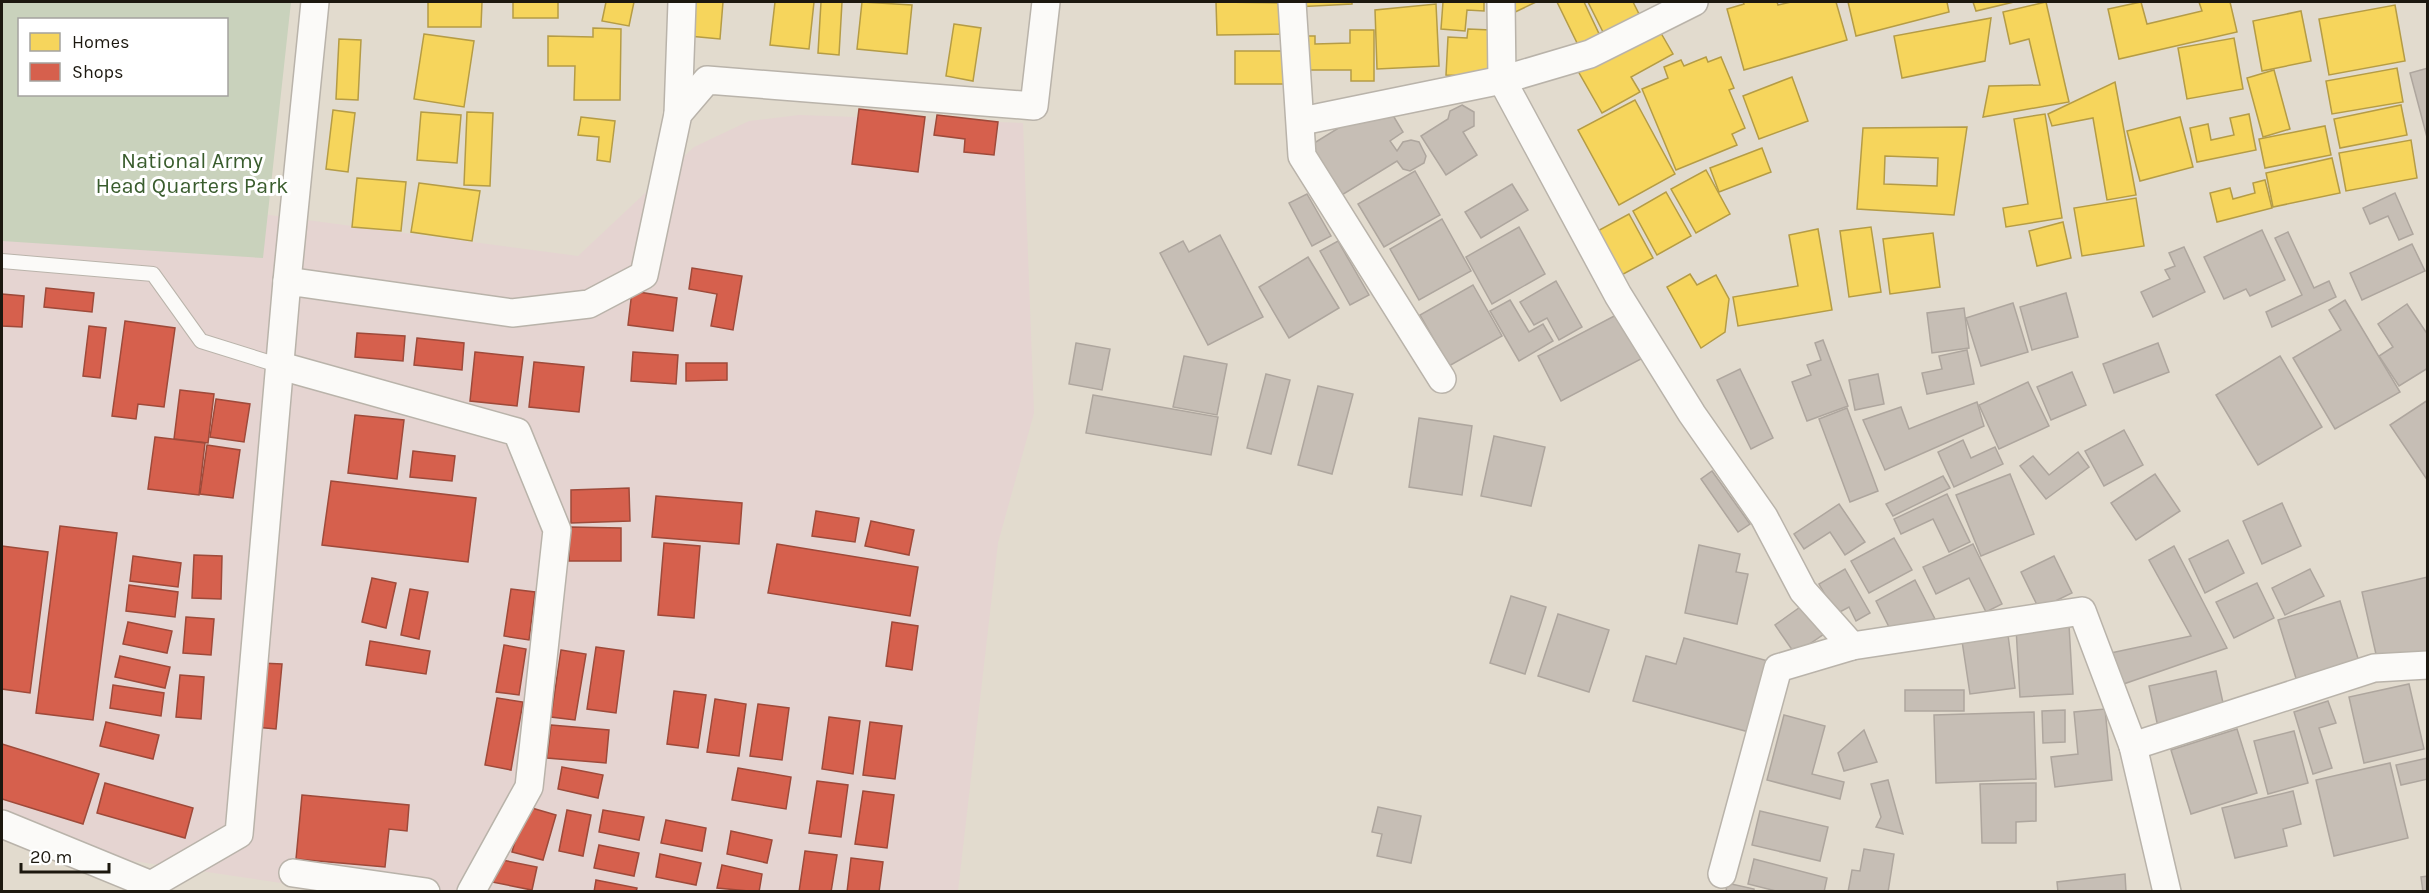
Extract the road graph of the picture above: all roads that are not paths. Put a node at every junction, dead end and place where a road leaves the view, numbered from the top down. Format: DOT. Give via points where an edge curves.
graph roads {
  1 [pos="315,2"];
  2 [pos="682,2"];
  3 [pos="1046,2"];
  4 [pos="1292,2"];
  5 [pos="1501,2"];
  6 [pos="1694,2"];
  7 [pos="1502,80"];
  8 [pos="678,114"];
  9 [pos="1302,121"];
  10 [pos="2,261"];
  11 [pos="287,280"];
  12 [pos="281,366"];
  13 [pos="1442,379"];
  14 [pos="1852,646"];
  15 [pos="2427,665"];
  16 [pos="2133,746"];
  17 [pos="2,824"];
  18 [pos="293,873"];
  19 [pos="1722,874"];
  20 [pos="426,891"];
  21 [pos="471,891"];
  22 [pos="2167,891"];
  1 -- 11 [label="street"];
  2 -- 8 [label="street"];
  3 -- 8 [label="street" via="1034,106 707,80"];
  4 -- 9 [label="street"];
  5 -- 7 [label="street"];
  6 -- 7 [label="street" via="1590,54"];
  7 -- 9 [label="street"];
  7 -- 14 [label="street" via="1618,295 1692,414 1764,518 1803,591"];
  8 -- 11 [label="street" via="644,275 589,304 512,313"];
  9 -- 13 [label="street" via="1302,156"];
  10 -- 12 [label="lane" via="153,274 201,341"];
  11 -- 12 [label="street"];
  12 -- 17 [label="street" via="239,834 151,885"];
  12 -- 21 [label="street" via="517,432 556,530 529,786"];
  14 -- 16 [label="street" via="2082,611"];
  14 -- 19 [label="street" via="1778,668"];
  15 -- 16 [label="street" via="2374,669"];
  16 -- 22 [label="street"];
  18 -- 20 [label="street"];
}
